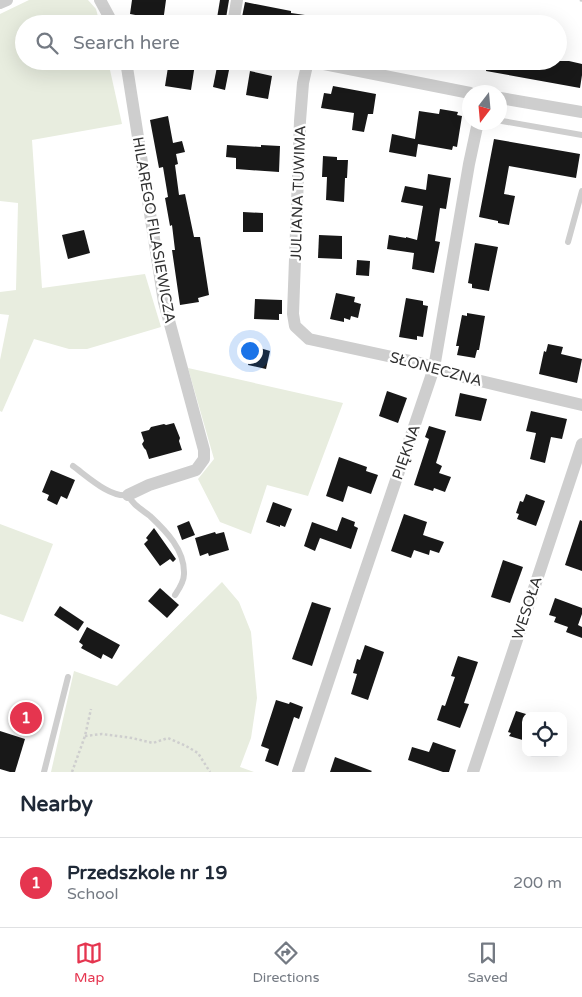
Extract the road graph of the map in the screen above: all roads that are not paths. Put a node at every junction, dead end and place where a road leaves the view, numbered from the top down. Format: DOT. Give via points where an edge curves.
graph roads {
  1 [pos="7,0"];
  2 [pos="100,0"];
  3 [pos="238,0"];
  4 [pos="0,4"];
  5 [pos="108,15"];
  6 [pos="235,15"];
  7 [pos="127,70"];
  8 [pos="306,70"];
  9 [pos="354,70"];
  10 [pos="462,91"];
  11 [pos="507,99"];
  12 [pos="582,112"];
  13 [pos="507,122"];
  14 [pos="476,130"];
  15 [pos="582,135"];
  16 [pos="582,191"];
  17 [pos="568,242"];
  18 [pos="295,326"];
  19 [pos="434,368"];
  20 [pos="582,405"];
  21 [pos="582,444"];
  22 [pos="73,466"];
  23 [pos="128,495"];
  24 [pos="175,595"];
  25 [pos="68,677"];
  26 [pos="44,772"];
  27 [pos="298,772"];
  28 [pos="472,772"];
  1 -- 4 [label="street"];
  2 -- 5 [label="street"];
  3 -- 6 [label="street"];
  7 -- 23 [label="street, HILAREGO FILASIEWICZA" via="164,302 204,450 204,459 196,470"];
  8 -- 18 [label="street, JULIANA TUWIMA" via="300,120"];
  9 -- 10 [label="street"];
  11 -- 12 [label="street"];
  13 -- 15 [label="lane"];
  14 -- 19 [label="street, PIĘKNA"];
  16 -- 17 [label="lane"];
  18 -- 19 [label="street, SŁONECZNA" via="309,339"];
  19 -- 20 [label="street, SŁONECZNA"];
  19 -- 27 [label="street, PIĘKNA"];
  21 -- 28 [label="street, WESOŁA"];
  22 -- 23 [label="lane" via="110,492"];
  23 -- 24 [label="lane" via="167,533 182,556 184,575"];
  25 -- 26 [label="lane"];
}
